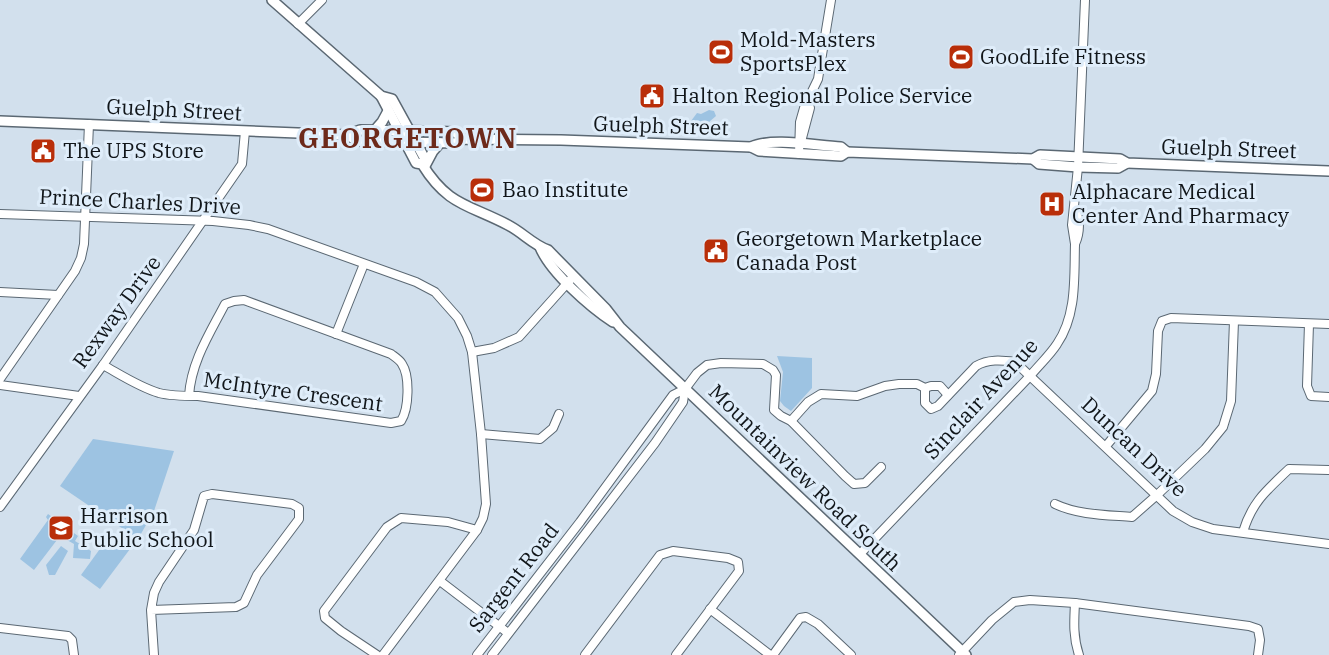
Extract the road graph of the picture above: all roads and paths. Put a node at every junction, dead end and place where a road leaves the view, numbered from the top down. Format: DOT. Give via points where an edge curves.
graph roads {
  1 [pos="272,0"];
  2 [pos="322,0"];
  3 [pos="831,0"];
  4 [pos="1085,0"];
  5 [pos="298,24"];
  6 [pos="381,96"];
  7 [pos="388,111"];
  8 [pos="0,121"];
  9 [pos="89,124"];
  10 [pos="375,130"];
  11 [pos="245,131"];
  12 [pos="400,131"];
  13 [pos="411,131"];
  14 [pos="347,135"];
  15 [pos="463,139"];
  16 [pos="405,142"];
  17 [pos="417,142"];
  18 [pos="440,143"];
  19 [pos="799,149"];
  20 [pos="1078,162"];
  21 [pos="423,166"];
  22 [pos="1329,171"];
  23 [pos="0,214"];
  24 [pos="85,217"];
  25 [pos="205,220"];
  26 [pos="364,264"];
  27 [pos="571,279"];
  28 [pos="0,292"];
  29 [pos="58,295"];
  30 [pos="1234,321"];
  31 [pos="1309,324"];
  32 [pos="1329,324"];
  33 [pos="336,334"];
  34 [pos="472,352"];
  35 [pos="103,365"];
  36 [pos="1030,376"];
  37 [pos="0,379"];
  38 [pos="0,385"];
  39 [pos="925,388"];
  40 [pos="685,389"];
  41 [pos="948,395"];
  42 [pos="78,396"];
  43 [pos="189,396"];
  44 [pos="1329,397"];
  45 [pos="560,414"];
  46 [pos="791,421"];
  47 [pos="481,434"];
  48 [pos="644,436"];
  49 [pos="655,443"];
  50 [pos="1106,446"];
  51 [pos="881,466"];
  52 [pos="1329,471"];
  53 [pos="1157,495"];
  54 [pos="1055,504"];
  55 [pos="0,507"];
  56 [pos="580,522"];
  57 [pos="590,528"];
  58 [pos="477,530"];
  59 [pos="1243,532"];
  60 [pos="1329,544"];
  61 [pos="860,554"];
  62 [pos="440,581"];
  63 [pos="1075,603"];
  64 [pos="710,609"];
  65 [pos="151,610"];
  66 [pos="500,627"];
  67 [pos="0,628"];
  68 [pos="508,633"];
  69 [pos="962,654"];
  70 [pos="74,655"];
  71 [pos="154,655"];
  72 [pos="377,655"];
  73 [pos="383,655"];
  74 [pos="477,655"];
  75 [pos="492,655"];
  76 [pos="585,655"];
  77 [pos="676,655"];
  78 [pos="772,655"];
  79 [pos="851,655"];
  80 [pos="1079,655"];
  81 [pos="1258,655"];
  1 -- 5 [label="main road, Mountainview Road South"];
  2 -- 5 [label="street"];
  3 -- 19 [label="street" via="818,79 800,122"];
  4 -- 20 [label="street, Sinclair Avenue"];
  5 -- 6 [label="main road, Mountainview Road South"];
  6 -- 7 [label="main road, Mountainview Road South"];
  6 -- 13 [label="main road, Mountainview Road South" via="393,99"];
  7 -- 10 [label="main road"];
  7 -- 12 [label="main road, Mountainview Road South"];
  8 -- 9 [label="main road, Guelph Street"];
  9 -- 11 [label="main road, Guelph Street"];
  9 -- 24 [label="street"];
  10 -- 12 [label="main road, Guelph Street"];
  10 -- 14 [label="main road, Guelph Street"];
  11 -- 14 [label="main road, Guelph Street"];
  11 -- 25 [label="street, Rexway Drive" via="242,164"];
  12 -- 13 [label="main road, Guelph Street"];
  12 -- 16 [label="main road, Mountainview Road South"];
  13 -- 15 [label="main road, Guelph Street" via="455,132"];
  13 -- 17 [label="main road, Mountainview Road South"];
  14 -- 16 [label="main road, Guelph Street" via="357,141"];
  15 -- 18 [label="main road, Guelph Street"];
  15 -- 19 [label="main road, Guelph Street" via="751,147 760,142"];
  16 -- 17 [label="main road, Guelph Street"];
  16 -- 21 [label="main road, Mountainview Road South" via="416,163"];
  17 -- 18 [label="main road, Guelph Street"];
  17 -- 21 [label="main road, Mountainview Road South" via="425,159"];
  18 -- 21 [label="main road"];
  19 -- 20 [label="main road, Guelph Street" via="841,147 847,152 1033,159 1039,164"];
  20 -- 22 [label="main road, Guelph Street" via="1118,168 1127,163"];
  20 -- 36 [label="street, Sinclair Avenue" via="1073,301 1057,345"];
  21 -- 27 [label="main road, Mountainview Road South" via="446,195 508,225 540,247 544,259"];
  23 -- 24 [label="street, Prince Charles Drive"];
  24 -- 25 [label="street, Prince Charles Drive"];
  24 -- 29 [label="street" via="81,258"];
  25 -- 26 [label="street, Prince Charles Drive" via="268,230"];
  25 -- 35 [label="street, Rexway Drive"];
  26 -- 33 [label="street"];
  26 -- 34 [label="street, Prince Charles Drive" via="435,292 458,318"];
  27 -- 34 [label="street" via="519,337"];
  27 -- 40 [label="main road, Mountainview Road South" via="600,313"];
  28 -- 29 [label="street"];
  29 -- 37 [label="street"];
  30 -- 31 [label="street"];
  30 -- 50 [label="street" via="1162,321 1152,391"];
  30 -- 53 [label="street" via="1231,401 1223,427"];
  31 -- 32 [label="street"];
  31 -- 44 [label="street" via="1306,386 1311,396"];
  33 -- 43 [label="street, McIntyre Crescent" via="244,300 225,304 199,354"];
  33 -- 43 [label="street, McIntyre Crescent" via="391,354 402,362 407,390 406,413 401,421 391,423"];
  34 -- 47 [label="street, Prince Charles Drive"];
  35 -- 42 [label="street, Rexway Drive"];
  35 -- 43 [label="street, McIntyre Crescent" via="161,394"];
  36 -- 41 [label="street, Duncan Drive" via="1015,362 984,361"];
  36 -- 50 [label="street, Duncan Drive"];
  36 -- 61 [label="street, Sinclair Avenue"];
  38 -- 42 [label="street"];
  39 -- 41 [label="street" via="940,386"];
  39 -- 41 [label="street" via="925,403 931,409"];
  39 -- 46 [label="street" via="899,384 857,396 821,394"];
  40 -- 46 [label="street" via="707,365 763,364 776,375 774,410"];
  40 -- 48 [label="street, Sargent Road" via="673,395"];
  40 -- 49 [label="street, Sargent Road" via="683,402"];
  40 -- 61 [label="main road, Mountainview Road South"];
  42 -- 55 [label="street, Rexway Drive"];
  45 -- 47 [label="street" via="553,428 540,439"];
  46 -- 51 [label="street" via="854,484 865,483"];
  47 -- 58 [label="street, Prince Charles Drive" via="486,504"];
  48 -- 49 [label="street"];
  48 -- 56 [label="street, Sargent Road"];
  49 -- 57 [label="street, Sargent Road"];
  50 -- 53 [label="street, Duncan Drive"];
  52 -- 59 [label="street" via="1288,469 1257,500"];
  53 -- 54 [label="street" via="1132,517 1100,515"];
  53 -- 59 [label="street, Duncan Drive" via="1192,522"];
  56 -- 57 [label="street, Sargent Road"];
  56 -- 66 [label="street, Sargent Road"];
  57 -- 68 [label="street, Sargent Road"];
  58 -- 62 [label="street, Prince Charles Drive"];
  58 -- 72 [label="street" via="448,522 401,518 387,527 324,611 325,618"];
  59 -- 60 [label="street, Duncan Drive"];
  61 -- 69 [label="main road, Mountainview Road South"];
  62 -- 66 [label="street"];
  62 -- 73 [label="street, Prince Charles Drive"];
  63 -- 69 [label="street" via="1014,602"];
  63 -- 80 [label="street" via="1074,635"];
  63 -- 81 [label="street" via="1249,626 1258,629"];
  64 -- 76 [label="street" via="740,571 738,562 673,550 660,555"];
  64 -- 77 [label="street"];
  64 -- 78 [label="street"];
  65 -- 65 [label="street" via="236,607 244,603 257,575 299,519 299,508 292,504 204,496 194,530 159,582"];
  65 -- 71 [label="street"];
  66 -- 68 [label="street"];
  66 -- 74 [label="street, Sargent Road"];
  67 -- 70 [label="street" via="68,636"];
  68 -- 75 [label="street, Sargent Road"];
  78 -- 79 [label="street" via="800,618 806,616"];
}
